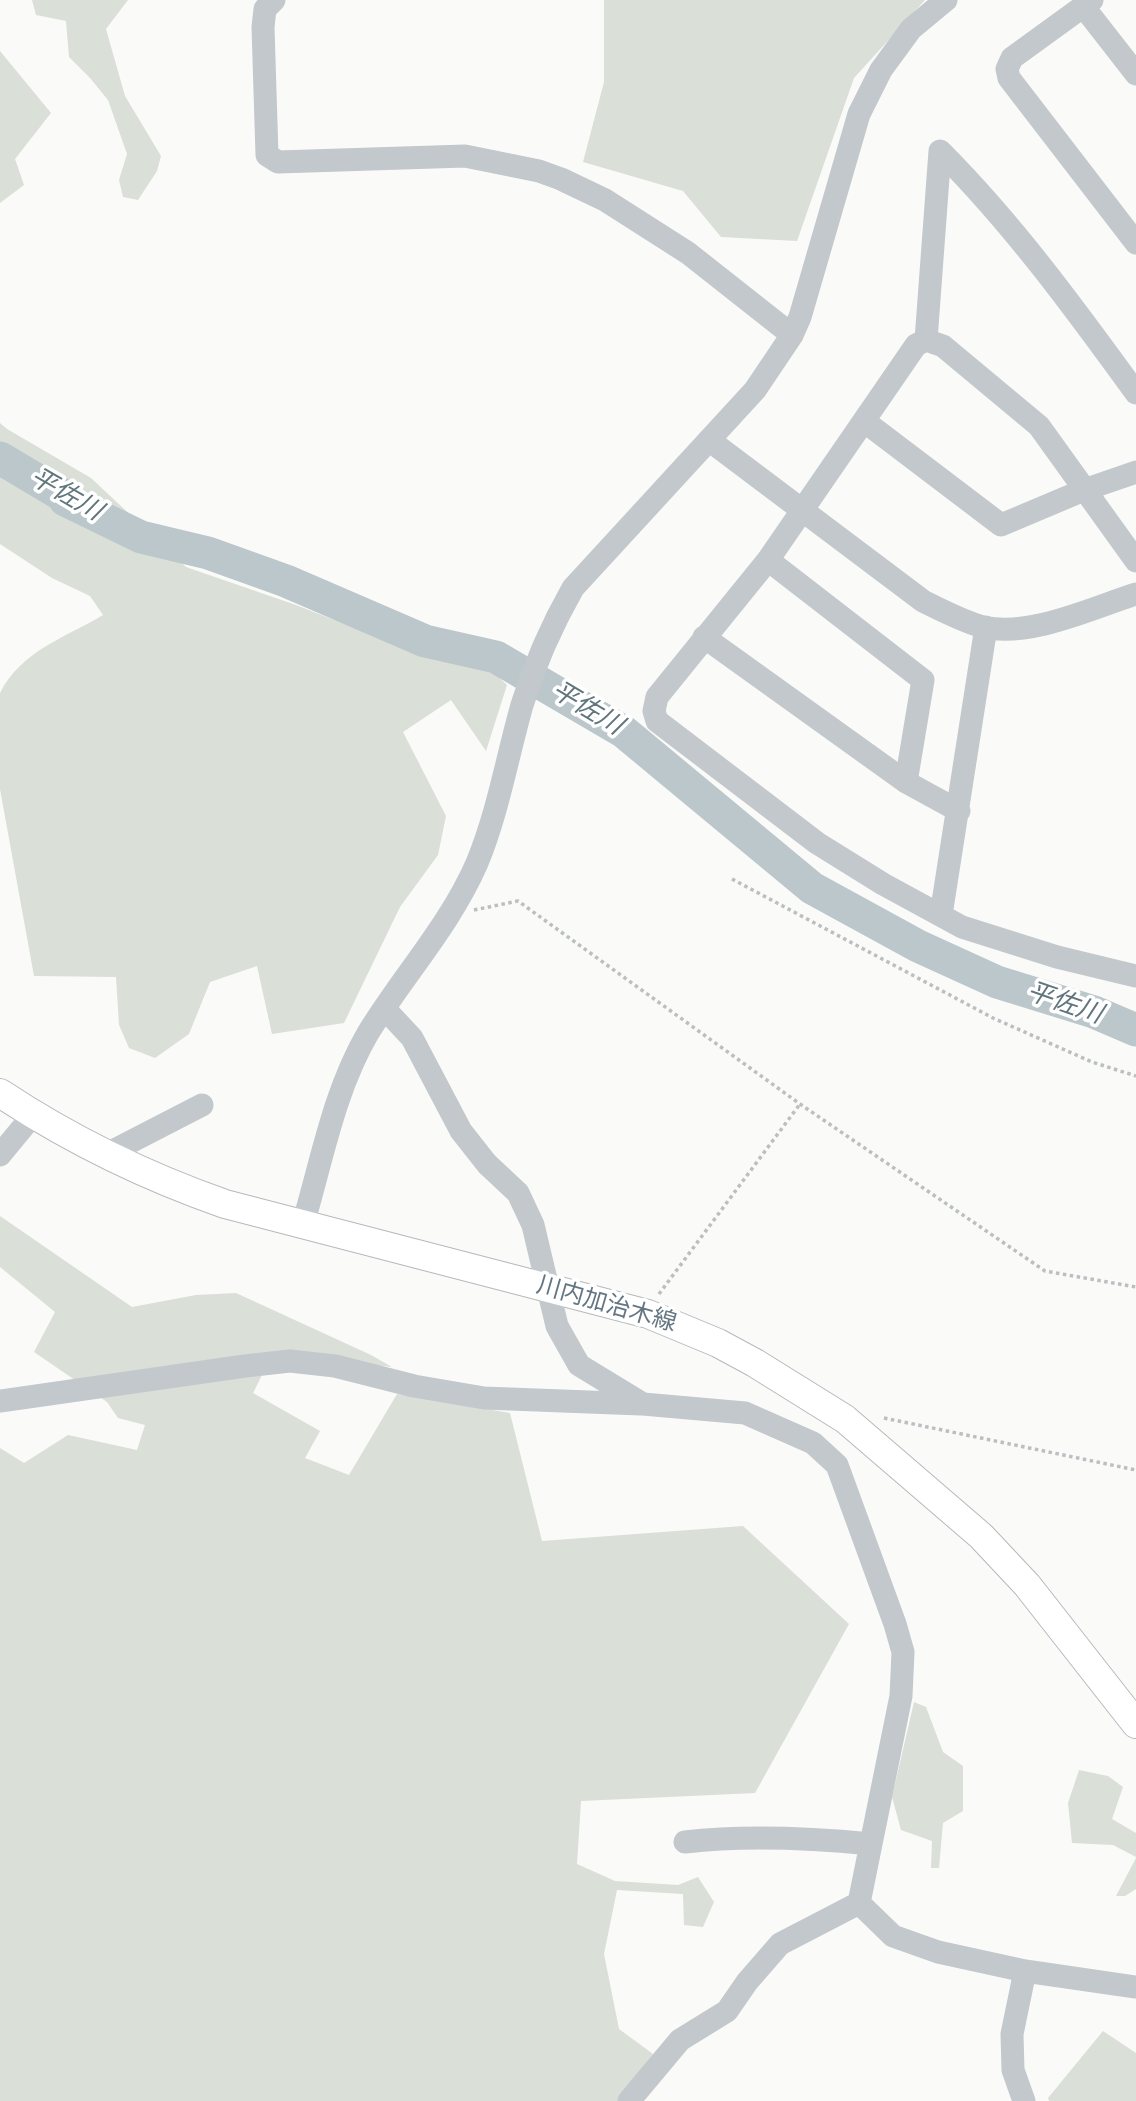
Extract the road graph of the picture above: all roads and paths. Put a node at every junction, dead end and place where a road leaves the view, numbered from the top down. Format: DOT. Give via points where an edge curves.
graph roads {
  1 [pos="274,0"];
  2 [pos="946,0"];
  3 [pos="1088,3"];
  4 [pos="1136,74"];
  5 [pos="1136,243"];
  6 [pos="792,335"];
  7 [pos="926,340"];
  8 [pos="1136,393"];
  9 [pos="864,421"];
  10 [pos="709,440"];
  11 [pos="1136,472"];
  12 [pos="1084,490"];
  13 [pos="803,511"];
  14 [pos="768,560"];
  15 [pos="1136,561"];
  16 [pos="1136,594"];
  17 [pos="986,627"];
  18 [pos="704,637"];
  19 [pos="906,782"];
  20 [pos="959,811"];
  21 [pos="732,879"];
  22 [pos="450,912"];
  23 [pos="941,915"];
  24 [pos="1136,976"];
  25 [pos="385,1009"];
  26 [pos="1136,1076"];
  27 [pos="0,1093"];
  28 [pos="800,1104"];
  29 [pos="202,1105"];
  30 [pos="33,1115"];
  31 [pos="0,1155"];
  32 [pos="105,1155"];
  33 [pos="303,1224"];
  34 [pos="1136,1287"];
  35 [pos="548,1289"];
  36 [pos="648,1314"];
  37 [pos="0,1401"];
  38 [pos="643,1404"];
  39 [pos="884,1418"];
  40 [pos="1136,1470"];
  41 [pos="1136,1724"];
  42 [pos="685,1842"];
  43 [pos="871,1844"];
  44 [pos="859,1903"];
  45 [pos="1025,1971"];
  46 [pos="1136,1987"];
  47 [pos="629,2101"];
  48 [pos="1024,2101"];
  1 -- 6 [label="street" via="265,9 263,27 267,155 278,162 465,156 540,171 605,200 677,247"];
  2 -- 6 [label="street" via="911,29 881,70 859,114 807,298"];
  3 -- 4 [label="street"];
  3 -- 5 [label="street" via="1012,58 1007,69 1009,78"];
  6 -- 10 [label="street" via="755,390"];
  7 -- 8 [label="street" via="940,151 1068,300"];
  7 -- 9 [label="street" via="916,345"];
  7 -- 12 [label="street" via="943,346 1039,426"];
  9 -- 12 [label="street" via="1001,525"];
  9 -- 13 [label="street"];
  10 -- 13 [label="street"];
  10 -- 22 [label="street" via="573,588 539,656 522,705 486,840"];
  11 -- 12 [label="street"];
  12 -- 15 [label="street"];
  13 -- 14 [label="street"];
  13 -- 17 [label="street" via="923,601"];
  14 -- 18 [label="street"];
  14 -- 19 [label="street" via="923,680"];
  16 -- 17 [label="street" via="1039,626"];
  17 -- 20 [label="street"];
  18 -- 19 [label="street"];
  18 -- 23 [label="street" via="657,697 657,721 817,843"];
  19 -- 20 [label="street"];
  20 -- 23 [label="street"];
  21 -- 26 [label="path" via="993,1018 1092,1062"];
  22 -- 25 [label="street"];
  22 -- 28 [label="path" via="518,901"];
  23 -- 24 [label="street" via="962,927 1057,957"];
  25 -- 33 [label="street" via="344,1081"];
  25 -- 35 [label="street" via="412,1038 461,1131 486,1164 517,1193 533,1225"];
  27 -- 30 [label="main road, 川内加治木線"];
  28 -- 34 [label="path" via="1045,1271"];
  28 -- 36 [label="path"];
  29 -- 32 [label="street"];
  30 -- 31 [label="street"];
  30 -- 32 [label="main road, 川内加治木線"];
  32 -- 33 [label="main road, 川内加治木線" via="178,1188"];
  33 -- 35 [label="main road, 川内加治木線"];
  35 -- 36 [label="main road, 川内加治木線"];
  35 -- 38 [label="street" via="557,1326 579,1365"];
  36 -- 41 [label="main road, 川内加治木線" via="718,1343 845,1419 981,1536 1027,1586"];
  37 -- 38 [label="street" via="290,1362 484,1398"];
  38 -- 43 [label="street" via="745,1413 813,1443 837,1465 903,1652 901,1696"];
  39 -- 40 [label="path"];
  42 -- 43 [label="street" via="723,1837"];
  43 -- 44 [label="street"];
  44 -- 45 [label="street" via="893,1936 938,1952"];
  44 -- 47 [label="street" via="780,1944 727,2011 680,2039"];
  45 -- 46 [label="street"];
  45 -- 48 [label="street" via="1012,2034 1013,2070"];
}
